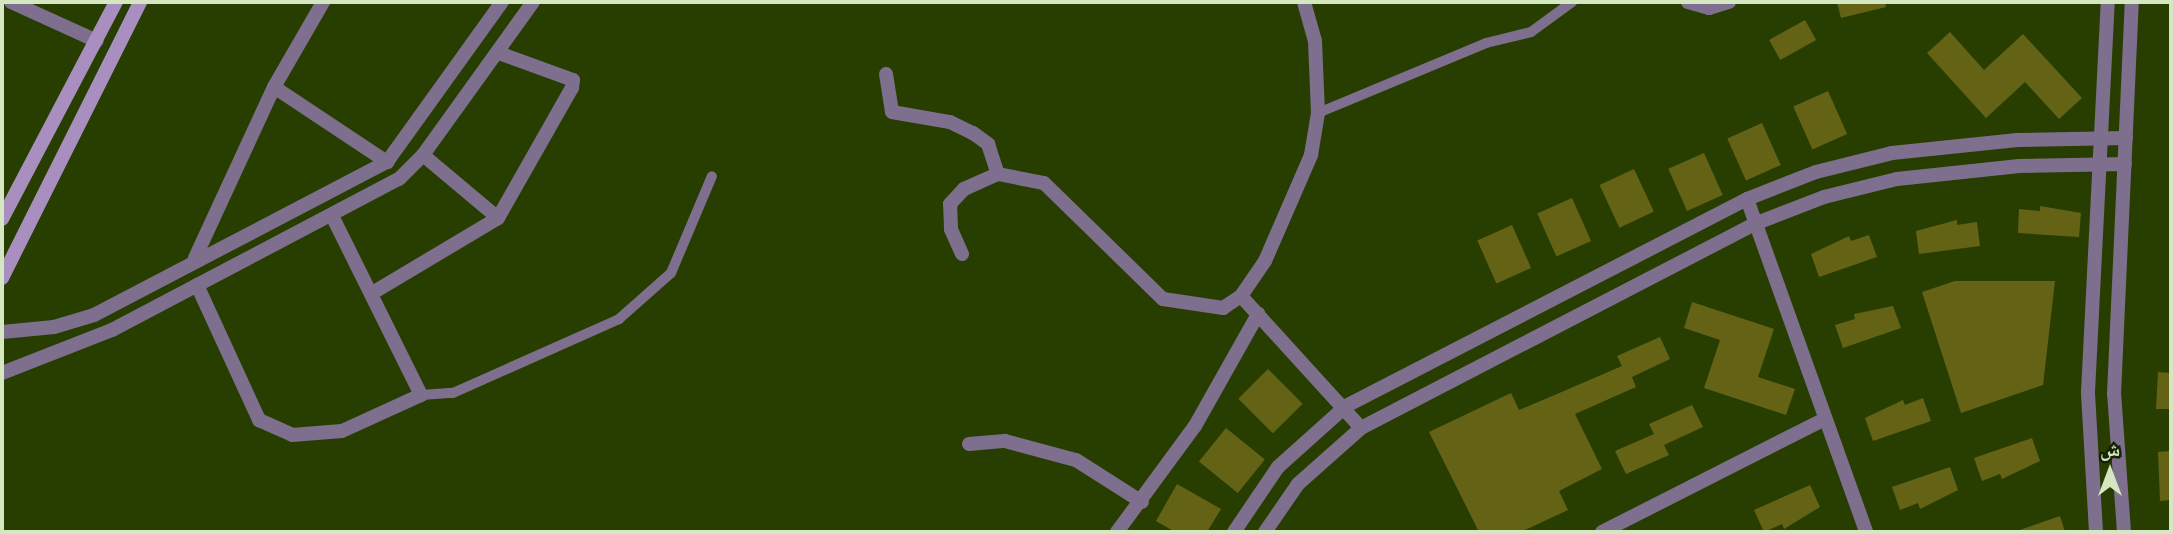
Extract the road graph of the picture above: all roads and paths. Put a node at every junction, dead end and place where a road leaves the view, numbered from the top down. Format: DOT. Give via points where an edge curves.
graph roads {
  1 [pos="11,2"];
  2 [pos="116,2"];
  3 [pos="140,2"];
  4 [pos="323,2"];
  5 [pos="502,2"];
  6 [pos="533,2"];
  7 [pos="1304,2"];
  8 [pos="1572,2"];
  9 [pos="1688,2"];
  10 [pos="1729,2"];
  11 [pos="2108,2"];
  12 [pos="2132,2"];
  13 [pos="97,41"];
  14 [pos="499,53"];
  15 [pos="886,74"];
  16 [pos="274,87"];
  17 [pos="1318,113"];
  18 [pos="2101,137"];
  19 [pos="2126,138"];
  20 [pos="424,155"];
  21 [pos="387,162"];
  22 [pos="2099,163"];
  23 [pos="2125,164"];
  24 [pos="998,174"];
  25 [pos="712,176"];
  26 [pos="1747,199"];
  27 [pos="334,218"];
  28 [pos="498,218"];
  29 [pos="2,219"];
  30 [pos="1757,223"];
  31 [pos="217,247"];
  32 [pos="962,254"];
  33 [pos="195,258"];
  34 [pos="229,270"];
  35 [pos="2,278"];
  36 [pos="197,285"];
  37 [pos="374,292"];
  38 [pos="1241,296"];
  39 [pos="1258,314"];
  40 [pos="2,332"];
  41 [pos="2,373"];
  42 [pos="421,395"];
  43 [pos="1346,406"];
  44 [pos="1825,419"];
  45 [pos="1361,428"];
  46 [pos="969,444"];
  47 [pos="1142,502"];
  48 [pos="1117,532"];
  49 [pos="1234,532"];
  50 [pos="1265,532"];
  51 [pos="1602,532"];
  52 [pos="1866,532"];
  53 [pos="2096,532"];
  54 [pos="2124,532"];
  1 -- 13 [label="street"];
  2 -- 13 [label="main road"];
  3 -- 35 [label="main road"];
  4 -- 16 [label="street"];
  5 -- 21 [label="street"];
  6 -- 14 [label="street"];
  7 -- 17 [label="street" via="1315,41"];
  8 -- 17 [label="lane" via="1531,32 1486,43"];
  9 -- 10 [label="street" via="1709,8"];
  11 -- 18 [label="street"];
  12 -- 19 [label="street"];
  13 -- 29 [label="main road"];
  14 -- 20 [label="street"];
  14 -- 28 [label="street" via="573,80"];
  15 -- 24 [label="street" via="892,112 950,122 973,133 988,144"];
  16 -- 21 [label="street"];
  16 -- 33 [label="street"];
  17 -- 38 [label="street" via="1311,155 1285,219"];
  18 -- 19 [label="street"];
  18 -- 22 [label="street"];
  18 -- 26 [label="street" via="1892,153 1816,172"];
  19 -- 23 [label="street"];
  20 -- 27 [label="street" via="399,179"];
  20 -- 28 [label="street"];
  21 -- 31 [label="street"];
  22 -- 23 [label="street"];
  22 -- 30 [label="street" via="1897,179 1824,197"];
  22 -- 53 [label="street" via="2088,405"];
  23 -- 54 [label="street" via="2114,394"];
  24 -- 32 [label="street" via="964,189 950,204 951,229"];
  24 -- 38 [label="street" via="1044,183 1163,299 1223,308"];
  25 -- 42 [label="lane" via="671,273 619,319 453,393"];
  26 -- 30 [label="street"];
  26 -- 43 [label="street"];
  27 -- 34 [label="street"];
  27 -- 37 [label="street"];
  28 -- 37 [label="street"];
  30 -- 44 [label="street"];
  30 -- 45 [label="street"];
  31 -- 33 [label="street"];
  31 -- 34 [label="street"];
  33 -- 40 [label="street" via="93,316 54,327"];
  34 -- 36 [label="street"];
  36 -- 41 [label="street" via="112,330"];
  36 -- 42 [label="street" via="259,420 292,435 342,431"];
  37 -- 42 [label="street"];
  38 -- 39 [label="street"];
  39 -- 43 [label="street"];
  39 -- 47 [label="street" via="1195,426"];
  43 -- 45 [label="street"];
  43 -- 49 [label="street" via="1278,467"];
  44 -- 51 [label="street"];
  44 -- 52 [label="street"];
  45 -- 50 [label="street" via="1298,484"];
  46 -- 47 [label="street" via="1004,441 1076,460"];
  47 -- 48 [label="street"];
}
